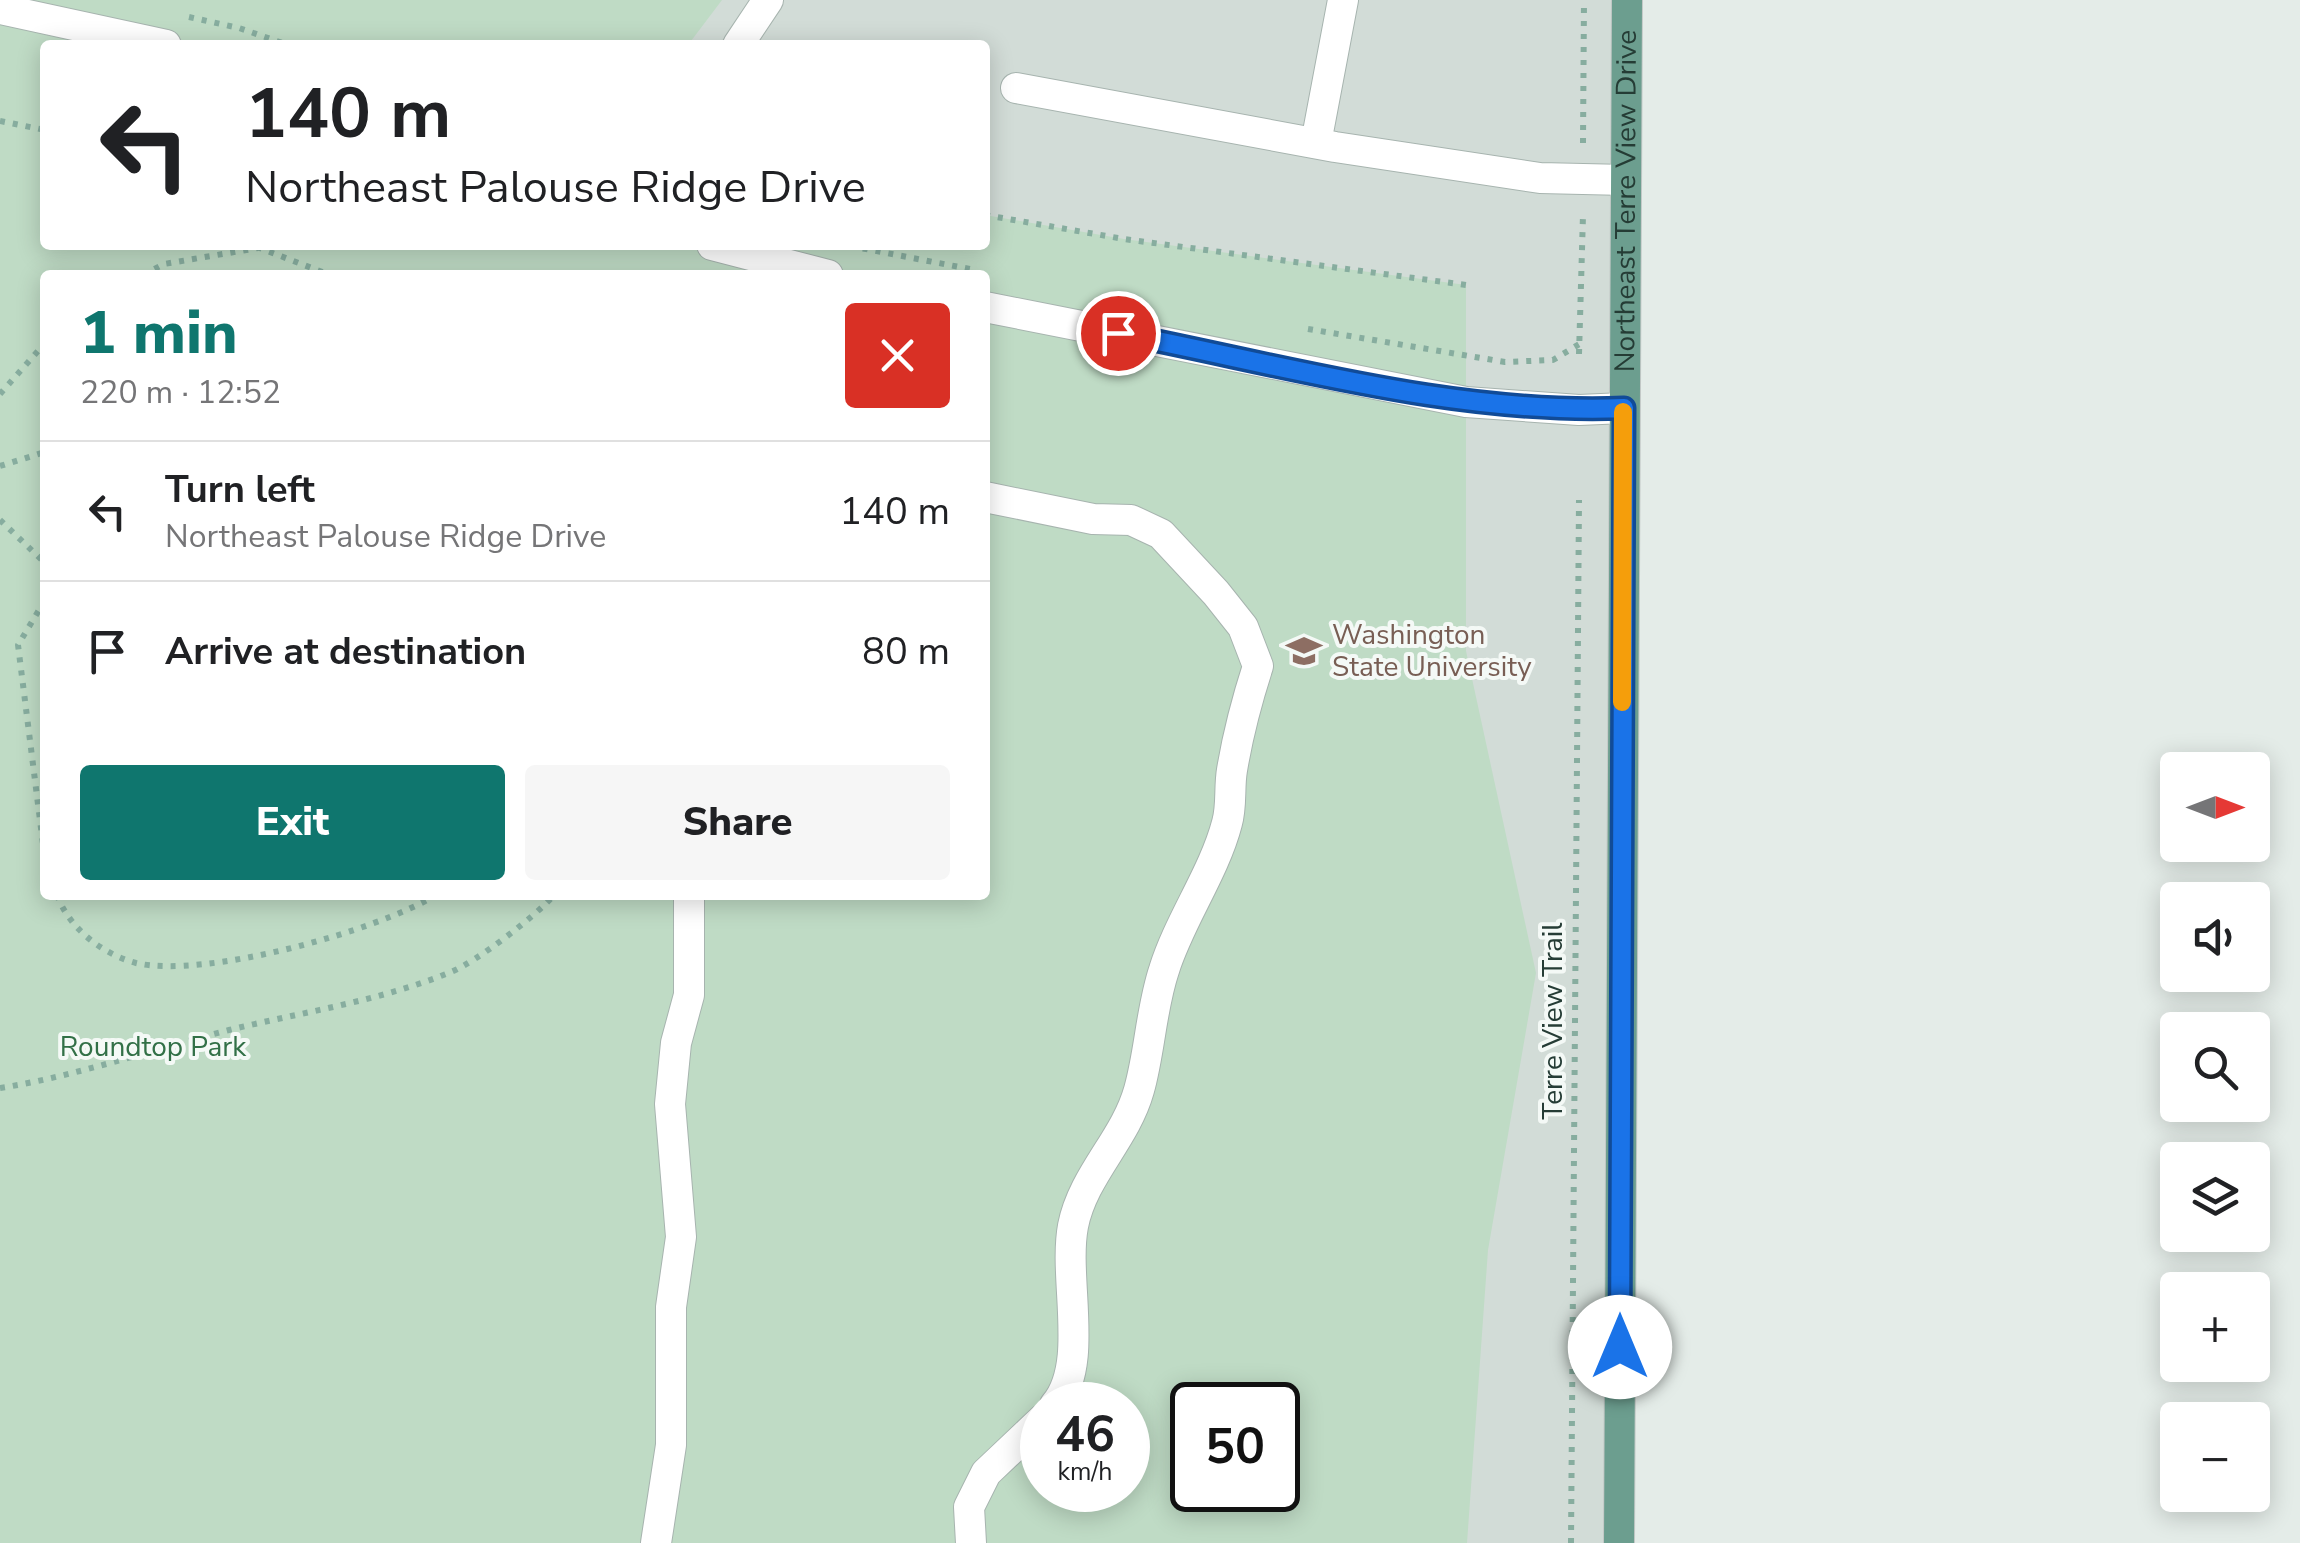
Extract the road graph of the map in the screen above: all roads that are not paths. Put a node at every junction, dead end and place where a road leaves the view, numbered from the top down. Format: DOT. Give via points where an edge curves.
graph roads {
  1 [pos="768,0"];
  2 [pos="1342,0"];
  3 [pos="1627,0"];
  4 [pos="0,9"];
  5 [pos="143,40"];
  6 [pos="741,40"];
  7 [pos="1016,88"];
  8 [pos="1316,143"];
  9 [pos="1626,180"];
  10 [pos="731,250"];
  11 [pos="809,270"];
  12 [pos="990,308"];
  13 [pos="1624,408"];
  14 [pos="990,498"];
  15 [pos="690,900"];
  16 [pos="1068,1382"];
  17 [pos="1020,1441"];
  18 [pos="656,1543"];
  19 [pos="972,1543"];
  20 [pos="1619,1543"];
  1 -- 6 [label="street"];
  2 -- 8 [label="street"];
  3 -- 9 [label="main road, Northeast Terre View Drive"];
  4 -- 5 [label="street"];
  7 -- 8 [label="street"];
  8 -- 9 [label="street" via="1540,178"];
  9 -- 13 [label="main road, Northeast Terre View Drive"];
  10 -- 11 [label="street"];
  12 -- 13 [label="street" via="1466,402"];
  13 -- 20 [label="main road, Northeast Terre View Drive"];
  14 -- 16 [label="street" via="1131,520 1161,534 1243,627 1258,666 1240,725 1228,822 1164,970 1139,1093 1113,1148 1084,1188 1072,1228"];
  15 -- 18 [label="street" via="689,995 670,1104 681,1238 672,1307 672,1445"];
  17 -- 19 [label="street" via="986,1473 969,1507"];
}
